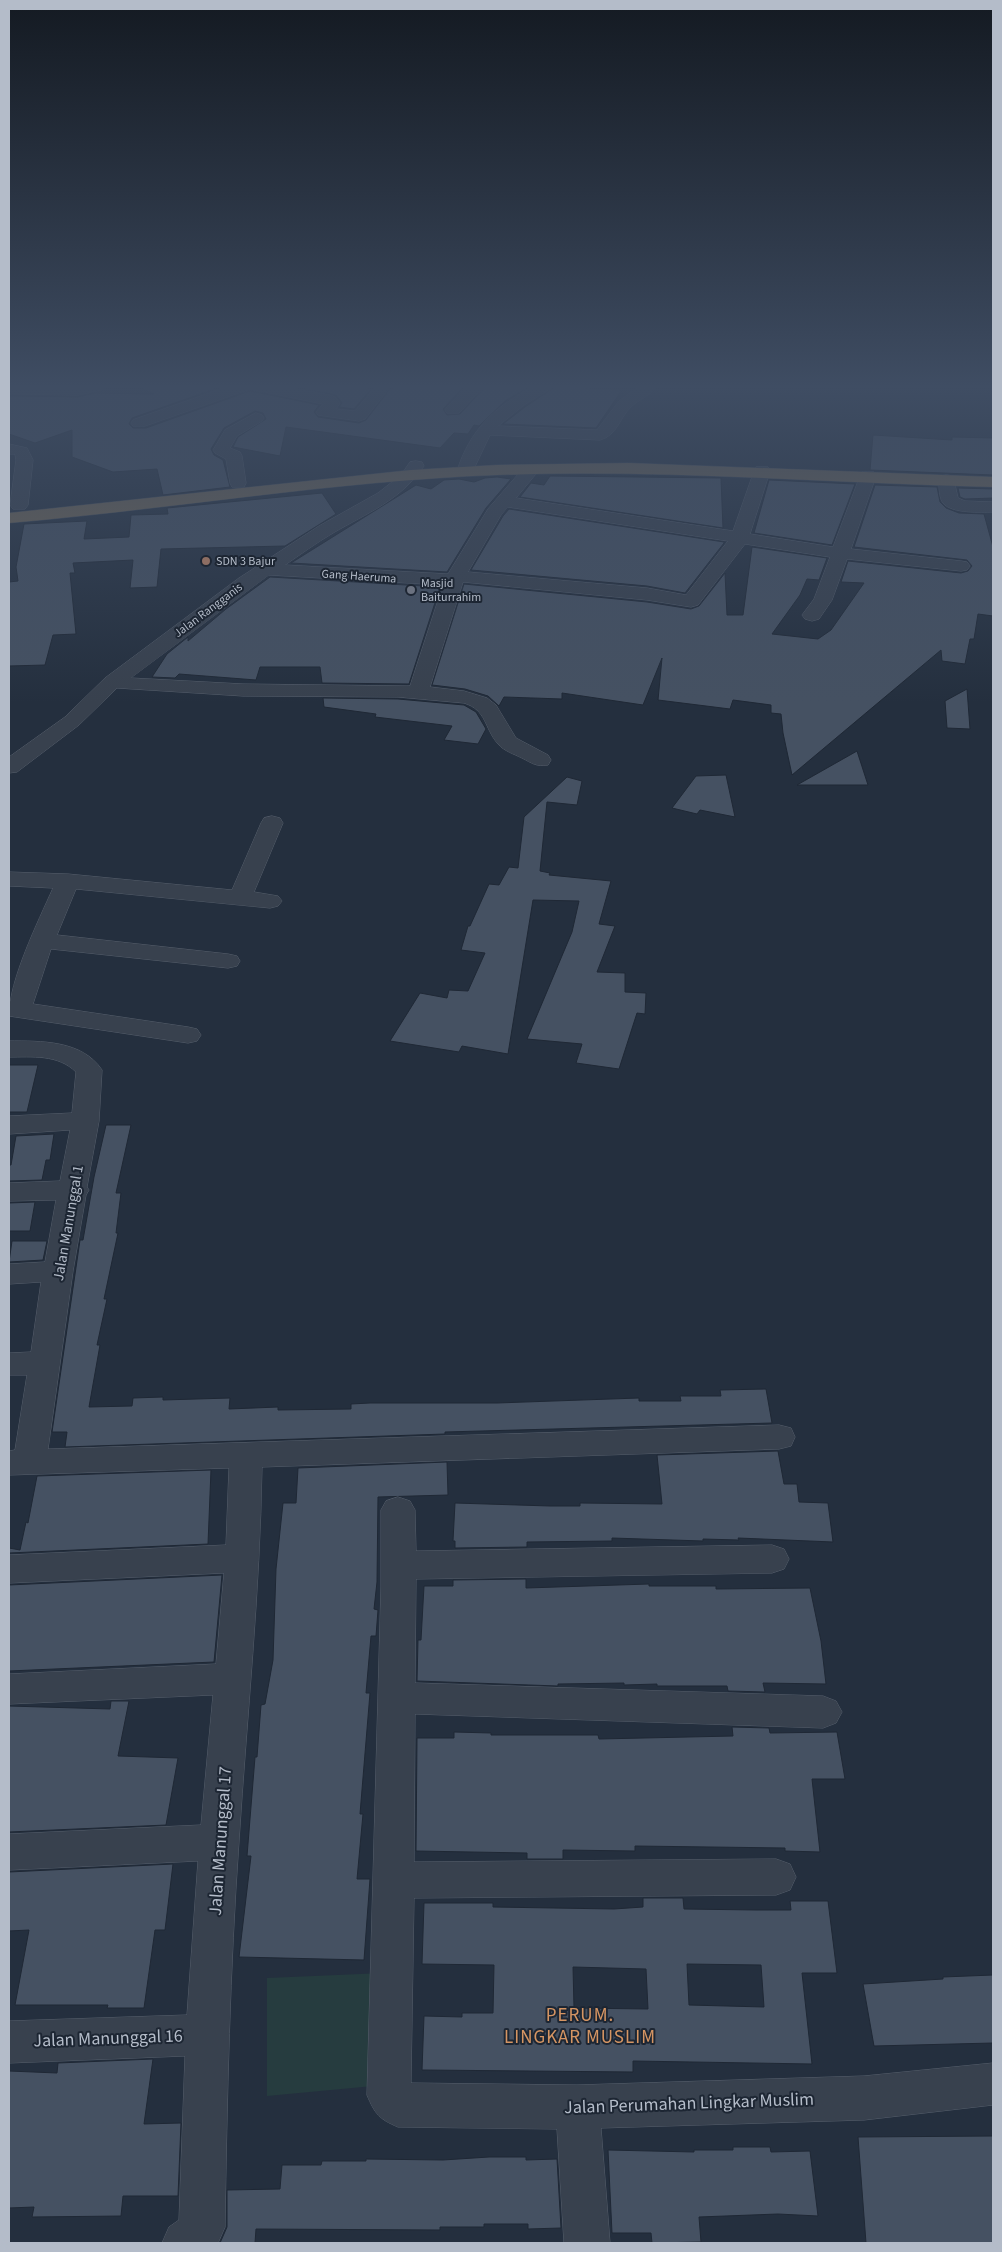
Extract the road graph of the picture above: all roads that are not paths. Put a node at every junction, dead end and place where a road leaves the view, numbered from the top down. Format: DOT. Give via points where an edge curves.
graph roads {
  1 [pos="17,492"];
  2 [pos="159,492"];
  3 [pos="191,492"];
  4 [pos="390,492"];
  5 [pos="511,492"];
  6 [pos="755,492"];
  7 [pos="862,492"];
  8 [pos="949,492"];
  9 [pos="503,501"];
  10 [pos="993,507"];
  11 [pos="12,509"];
  12 [pos="739,539"];
  13 [pos="840,553"];
  14 [pos="961,566"];
  15 [pos="265,568"];
  16 [pos="455,578"];
  17 [pos="812,615"];
  18 [pos="112,682"];
  19 [pos="418,692"];
  20 [pos="540,760"];
  21 [pos="9,767"];
  22 [pos="272,823"];
  23 [pos="9,879"];
  24 [pos="68,881"];
  25 [pos="240,898"];
  26 [pos="270,901"];
  27 [pos="42,941"];
  28 [pos="228,961"];
  29 [pos="14,1008"];
  30 [pos="188,1035"];
  31 [pos="9,1049"];
  32 [pos="85,1120"];
  33 [pos="9,1125"];
  34 [pos="74,1190"];
  35 [pos="9,1192"];
  36 [pos="58,1271"];
  37 [pos="9,1274"];
  38 [pos="44,1363"];
  39 [pos="9,1364"];
  40 [pos="779,1437"];
  41 [pos="246,1455"];
  42 [pos="19,1462"];
  43 [pos="398,1510"];
  44 [pos="243,1558"];
  45 [pos="772,1559"];
  46 [pos="400,1564"];
  47 [pos="9,1569"];
  48 [pos="234,1679"];
  49 [pos="9,1689"];
  50 [pos="396,1698"];
  51 [pos="823,1712"];
  52 [pos="219,1842"];
  53 [pos="9,1852"];
  54 [pos="776,1877"];
  55 [pos="395,1880"];
  56 [pos="207,2035"];
  57 [pos="9,2042"];
  58 [pos="993,2084"];
  59 [pos="577,2107"];
  60 [pos="194,2235"];
  61 [pos="587,2243"];
  1 -- 11 [label="street"];
  2 -- 11 [label="highway"];
  3 -- 11 [label="highway"];
  4 -- 15 [label="street, Jalan Rangganis"];
  5 -- 9 [label="street"];
  6 -- 12 [label="street"];
  7 -- 13 [label="street"];
  8 -- 10 [label="street" via="952,503"];
  9 -- 12 [label="street"];
  9 -- 16 [label="street"];
  12 -- 13 [label="street"];
  12 -- 16 [label="street, Gang Haeruma" via="691,601 647,594"];
  13 -- 14 [label="street"];
  13 -- 17 [label="street" via="823,600"];
  15 -- 16 [label="street, Gang Haeruma"];
  15 -- 18 [label="street, Jalan Rangganis"];
  16 -- 19 [label="street"];
  18 -- 19 [label="street" via="246,690"];
  18 -- 21 [label="street, Jalan Rangganis" via="72,720"];
  19 -- 20 [label="street" via="480,702 490,710 510,744"];
  22 -- 25 [label="street"];
  23 -- 24 [label="street"];
  24 -- 25 [label="street"];
  24 -- 27 [label="street"];
  25 -- 26 [label="street"];
  27 -- 28 [label="street"];
  27 -- 29 [label="street"];
  29 -- 30 [label="street"];
  31 -- 32 [label="street, Jalan Manunggal 1" via="64,1053 81,1060 89,1070"];
  32 -- 33 [label="street"];
  32 -- 34 [label="street, Jalan Manunggal 1"];
  34 -- 35 [label="street"];
  34 -- 36 [label="street, Jalan Manunggal 1"];
  36 -- 37 [label="street"];
  36 -- 38 [label="street, Jalan Manunggal 1"];
  38 -- 39 [label="street"];
  38 -- 42 [label="street, Jalan Manunggal 1"];
  40 -- 41 [label="street"];
  41 -- 42 [label="street"];
  41 -- 44 [label="street, Jalan Manunggal 17"];
  43 -- 46 [label="street"];
  44 -- 47 [label="street"];
  44 -- 48 [label="street, Jalan Manunggal 17"];
  45 -- 46 [label="street"];
  46 -- 50 [label="street"];
  48 -- 49 [label="street"];
  48 -- 52 [label="street, Jalan Manunggal 17"];
  50 -- 51 [label="street"];
  50 -- 55 [label="street"];
  52 -- 53 [label="street"];
  52 -- 56 [label="street, Jalan Manunggal 17"];
  54 -- 55 [label="street"];
  55 -- 59 [label="street, Jalan Perumahan Lingkar Muslim" via="389,2095 398,2105 412,2106"];
  56 -- 57 [label="street, Jalan Manunggal 16"];
  56 -- 60 [label="street, Jalan Manunggal 17"];
  58 -- 59 [label="street, Jalan Perumahan Lingkar Muslim" via="864,2098"];
  59 -- 61 [label="street"];
}
